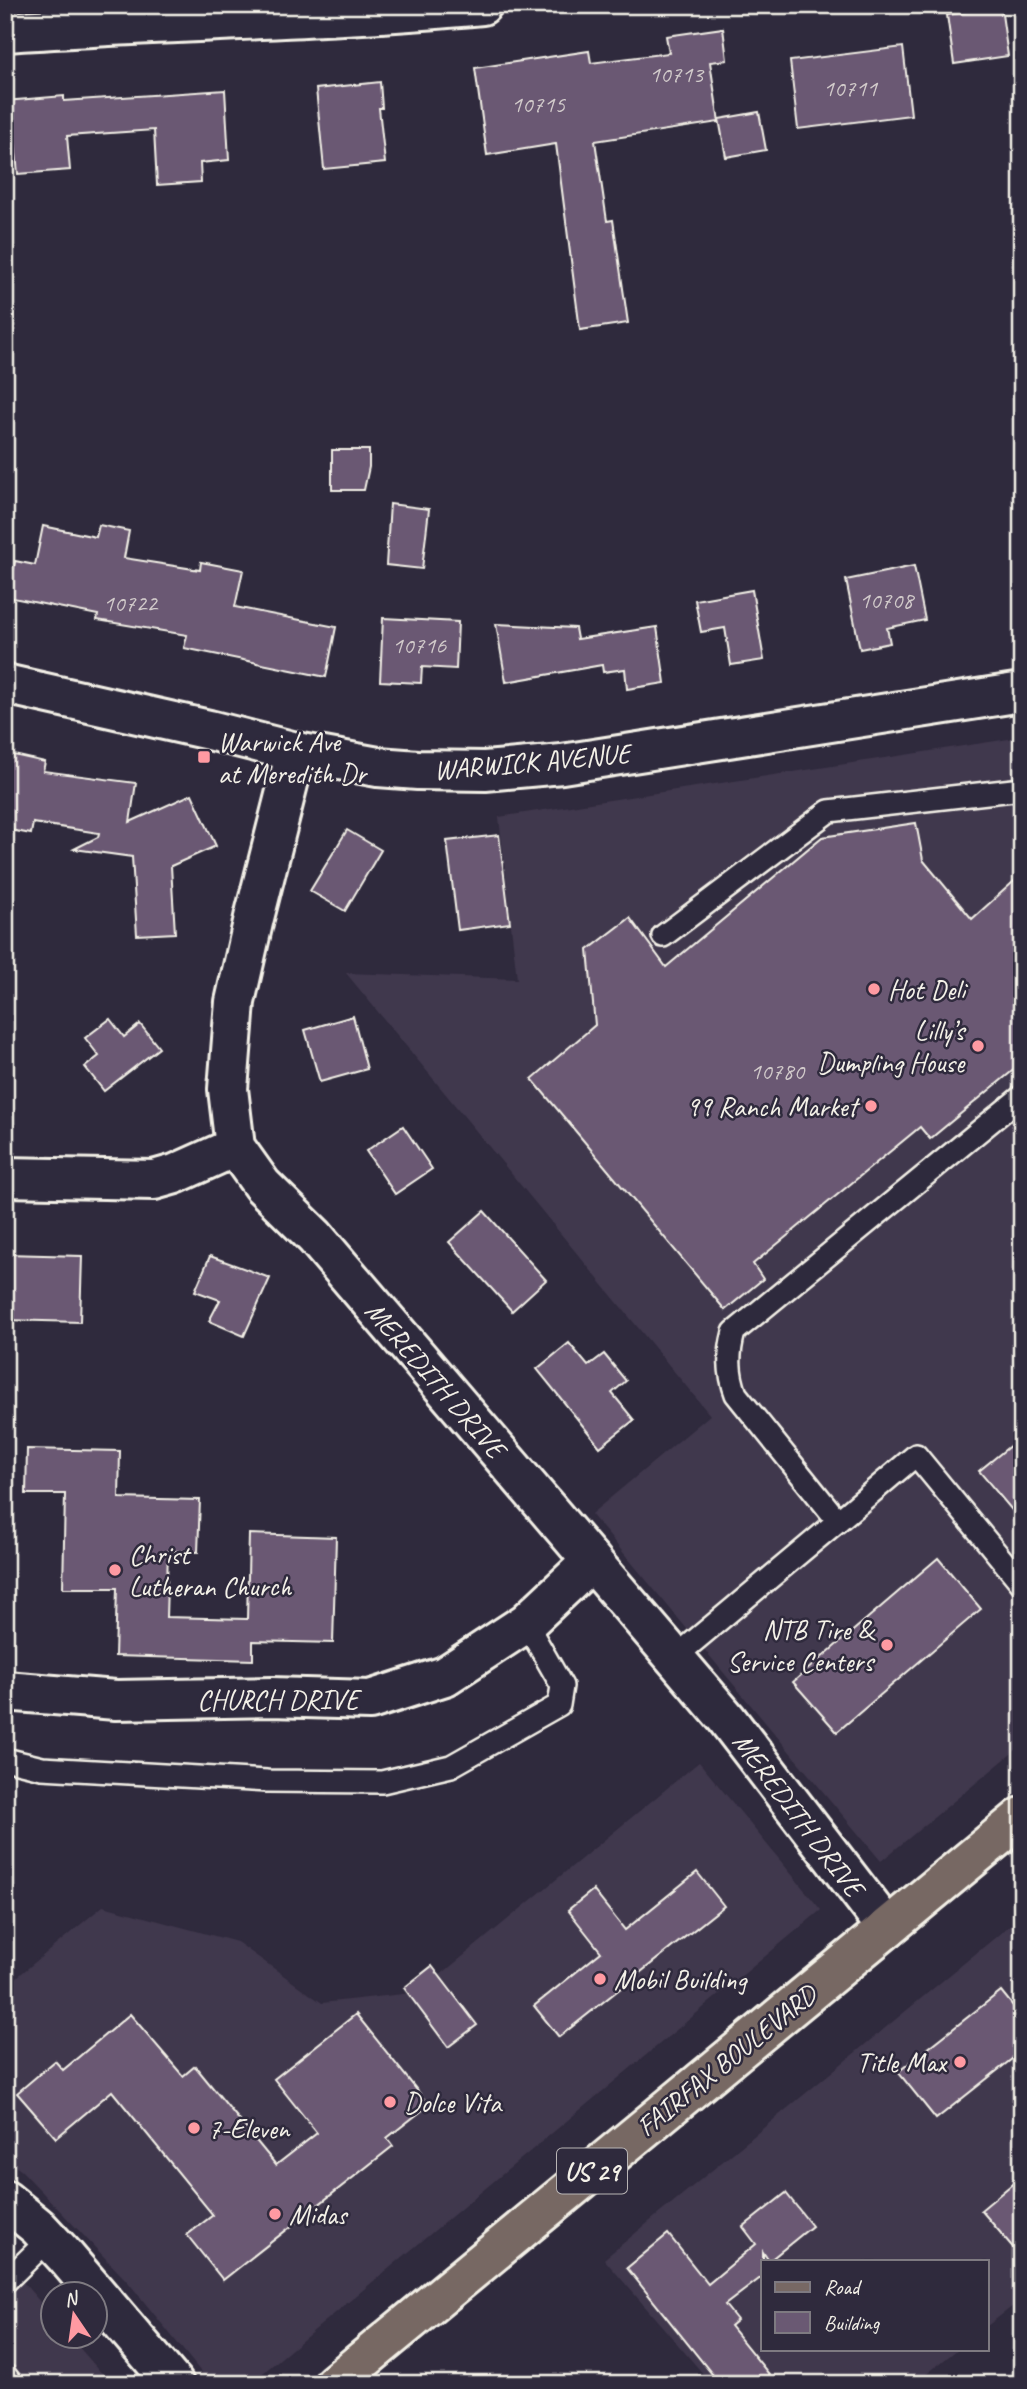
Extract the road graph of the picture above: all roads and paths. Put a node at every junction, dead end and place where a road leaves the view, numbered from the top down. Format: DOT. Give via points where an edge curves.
graph roads {
  1 [pos="482,5"];
  2 [pos="5,32"];
  3 [pos="5,684"];
  4 [pos="1022,692"];
  5 [pos="296,752"];
  6 [pos="1022,789"];
  7 [pos="663,936"];
  8 [pos="1022,1096"];
  9 [pos="235,1147"];
  10 [pos="5,1177"];
  11 [pos="838,1521"];
  12 [pos="592,1561"];
  13 [pos="1022,1584"];
  14 [pos="526,1623"];
  15 [pos="674,1658"];
  16 [pos="5,1691"];
  17 [pos="5,1759"];
  18 [pos="1022,1817"];
  19 [pos="887,1928"];
  20 [pos="5,2200"];
  21 [pos="49,2239"];
  22 [pos="5,2282"];
  23 [pos="5,2375"];
  24 [pos="12,2384"];
  25 [pos="174,2384"];
  26 [pos="334,2384"];
  1 -- 2 [label="street"];
  3 -- 5 [label="street, WARWICK AVENUE"];
  4 -- 5 [label="street, WARWICK AVENUE" via="562,764 485,771 378,767"];
  5 -- 9 [label="street, MEREDITH DRIVE" via="235,1002 229,1089"];
  6 -- 7 [label="lane" via="830,811"];
  8 -- 11 [label="lane" via="734,1332 729,1376 736,1394"];
  9 -- 10 [label="street" via="154,1180"];
  9 -- 12 [label="street, MEREDITH DRIVE" via="262,1185 315,1237"];
  11 -- 13 [label="lane" via="916,1455"];
  11 -- 15 [label="lane"];
  12 -- 14 [label="street, CHURCH DRIVE"];
  12 -- 15 [label="street, MEREDITH DRIVE"];
  14 -- 16 [label="street, CHURCH DRIVE" via="445,1676 370,1700 116,1700"];
  14 -- 17 [label="lane" via="562,1686 559,1705 451,1766 382,1782 267,1781 42,1768"];
  15 -- 19 [label="street, MEREDITH DRIVE" via="726,1718"];
  18 -- 19 [label="main road, FAIRFAX BOULEVARD / US 29"];
  19 -- 26 [label="main road, FAIRFAX BOULEVARD / US 29"];
  20 -- 21 [label="street"];
  21 -- 22 [label="lane"];
  21 -- 25 [label="street"];
  23 -- 24 [label="lane"];
}
